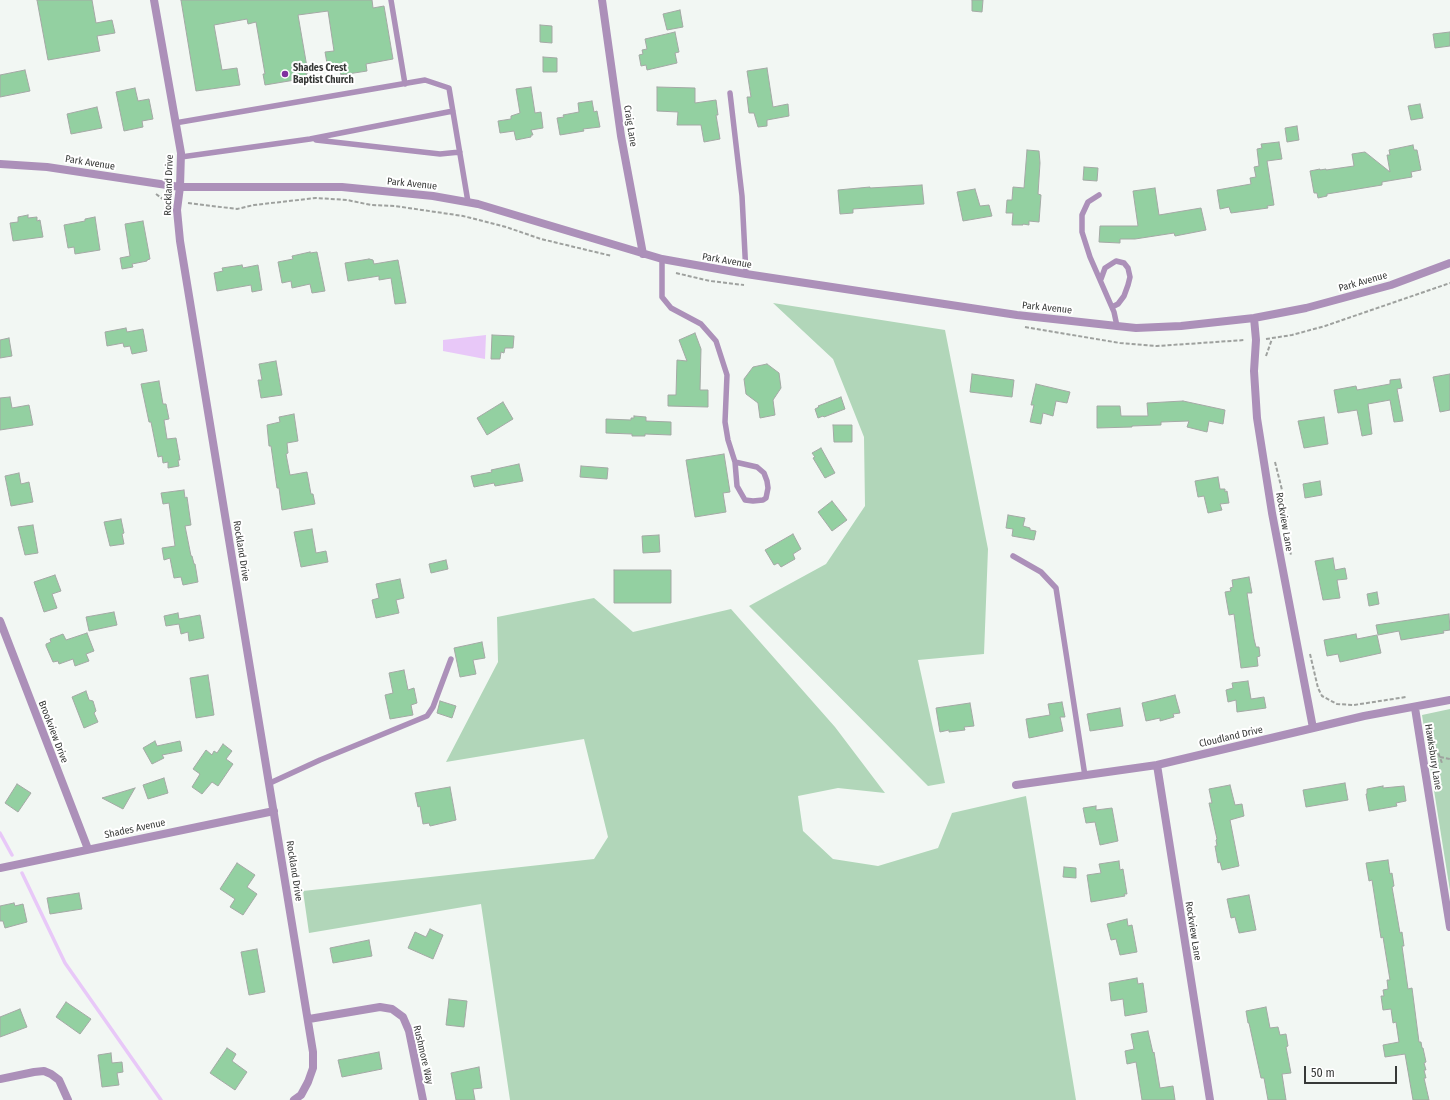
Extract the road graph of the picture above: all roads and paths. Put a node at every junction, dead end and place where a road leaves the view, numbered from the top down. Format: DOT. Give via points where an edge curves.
graph roads {
  1 [pos="154,0"];
  2 [pos="391,0"];
  3 [pos="602,0"];
  4 [pos="405,84"];
  5 [pos="730,93"];
  6 [pos="453,111"];
  7 [pos="175,123"];
  8 [pos="310,139"];
  9 [pos="460,152"];
  10 [pos="181,157"];
  11 [pos="0,164"];
  12 [pos="180,187"];
  13 [pos="1099,195"];
  14 [pos="468,202"];
  15 [pos="643,254"];
  16 [pos="662,259"];
  17 [pos="1450,262"];
  18 [pos="746,274"];
  19 [pos="1101,279"];
  20 [pos="1112,308"];
  21 [pos="1254,318"];
  22 [pos="1117,326"];
  23 [pos="1272,338"];
  24 [pos="1265,357"];
  25 [pos="735,462"];
  26 [pos="1275,462"];
  27 [pos="1013,556"];
  28 [pos="1292,556"];
  29 [pos="0,621"];
  30 [pos="1310,649"];
  31 [pos="451,659"];
  32 [pos="1450,700"];
  33 [pos="1418,707"];
  34 [pos="1313,728"];
  35 [pos="1429,733"];
  36 [pos="1440,757"];
  37 [pos="1450,759"];
  38 [pos="1442,763"];
  39 [pos="1157,765"];
  40 [pos="1085,776"];
  41 [pos="270,783"];
  42 [pos="1016,785"];
  43 [pos="274,811"];
  44 [pos="88,848"];
  45 [pos="0,868"];
  46 [pos="1450,927"];
  47 [pos="309,1019"];
  48 [pos="0,1079"];
  49 [pos="68,1100"];
  50 [pos="294,1100"];
  51 [pos="422,1100"];
  52 [pos="1210,1100"];
  1 -- 7 [label="street, Rockland Drive"];
  2 -- 4 [label="lane"];
  3 -- 15 [label="street, Craig Lane" via="621,136"];
  4 -- 6 [label="lane" via="426,80 449,88"];
  4 -- 7 [label="lane"];
  5 -- 18 [label="lane" via="742,196"];
  6 -- 8 [label="lane"];
  6 -- 9 [label="lane"];
  7 -- 10 [label="street, Rockland Drive"];
  8 -- 9 [label="lane" via="440,154"];
  8 -- 10 [label="lane"];
  9 -- 14 [label="lane"];
  10 -- 12 [label="street, Rockland Drive"];
  11 -- 12 [label="street, Park Avenue" via="47,167"];
  12 -- 14 [label="street, Park Avenue" via="342,187"];
  12 -- 41 [label="street, Rockland Drive" via="177,210 180,241"];
  13 -- 19 [label="lane" via="1088,202 1082,215 1082,232"];
  14 -- 15 [label="street, Park Avenue"];
  15 -- 16 [label="street, Park Avenue"];
  16 -- 18 [label="street, Park Avenue"];
  16 -- 25 [label="lane" via="662,297 671,308 701,324 716,341 727,376 725,422"];
  17 -- 21 [label="street, Park Avenue" via="1360,294"];
  18 -- 22 [label="street, Park Avenue" via="1017,315"];
  19 -- 20 [label="lane"];
  19 -- 20 [label="lane" via="1105,268 1116,261 1124,262 1128,268 1130,277 1126,290 1118,304"];
  20 -- 22 [label="lane"];
  21 -- 22 [label="street, Park Avenue" via="1181,326"];
  21 -- 34 [label="street, Rockview Lane" via="1257,418 1272,513"];
  23 -- 24 [label="path"];
  25 -- 25 [label="lane" via="736,486 745,500 766,498 767,481 764,473 757,467"];
  26 -- 28 [label="path"];
  27 -- 40 [label="lane" via="1040,572 1056,588"];
  29 -- 44 [label="street, Brookview Drive"];
  30 -- 33 [label="path" via="1322,696 1337,704 1354,705 1410,696"];
  31 -- 41 [label="lane" via="433,707 426,716"];
  32 -- 33 [label="street, Cloudland Drive"];
  33 -- 34 [label="street, Cloudland Drive"];
  33 -- 46 [label="street, Hawksbury Lane"];
  34 -- 39 [label="street, Cloudland Drive"];
  35 -- 36 [label="path"];
  36 -- 37 [label="path"];
  36 -- 38 [label="path"];
  39 -- 40 [label="street, Cloudland Drive"];
  39 -- 52 [label="street, Rockview Lane"];
  40 -- 42 [label="street, Cloudland Drive"];
  41 -- 43 [label="street, Rockland Drive"];
  43 -- 44 [label="street, Shades Avenue"];
  43 -- 47 [label="street, Rockland Drive"];
  44 -- 45 [label="street, Shades Avenue"];
  47 -- 50 [label="street, Rockland Drive" via="314,1052 313,1068 301,1095"];
  47 -- 51 [label="street, Rushmore Way" via="380,1008 392,1009 403,1017 409,1031"];
  48 -- 49 [label="street" via="44,1071 59,1080"];
}
